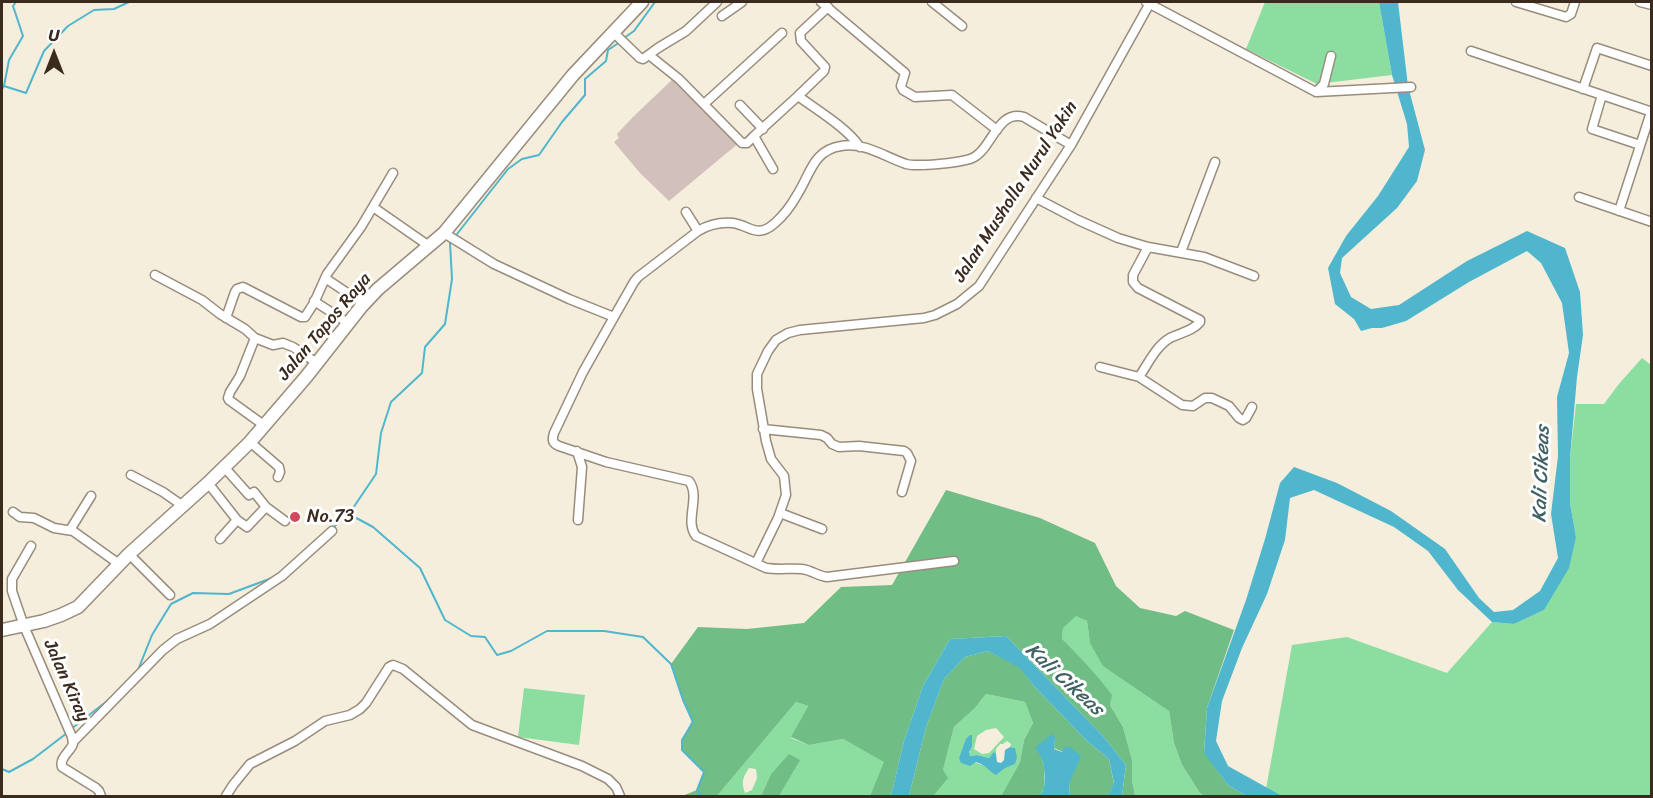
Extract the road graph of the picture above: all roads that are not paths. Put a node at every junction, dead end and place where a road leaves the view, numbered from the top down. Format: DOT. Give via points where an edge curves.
graph roads {
  1 [pos="642,2"];
  2 [pos="717,2"];
  3 [pos="742,2"];
  4 [pos="932,2"];
  5 [pos="1148,2"];
  6 [pos="1516,2"];
  7 [pos="1575,2"];
  8 [pos="1640,2"];
  9 [pos="825,4"];
  10 [pos="1652,5"];
  11 [pos="722,15"];
  12 [pos="962,26"];
  13 [pos="782,33"];
  14 [pos="618,38"];
  15 [pos="1471,51"];
  16 [pos="649,54"];
  17 [pos="1331,56"];
  18 [pos="1652,66"];
  19 [pos="1411,87"];
  20 [pos="1583,88"];
  21 [pos="1316,92"];
  22 [pos="1602,95"];
  23 [pos="798,96"];
  24 [pos="704,104"];
  25 [pos="740,105"];
  26 [pos="1651,112"];
  27 [pos="763,129"];
  28 [pos="997,130"];
  29 [pos="754,136"];
  30 [pos="1071,145"];
  31 [pos="1640,145"];
  32 [pos="860,147"];
  33 [pos="1215,162"];
  34 [pos="773,169"];
  35 [pos="393,173"];
  36 [pos="1579,197"];
  37 [pos="1036,198"];
  38 [pos="374,207"];
  39 [pos="1619,211"];
  40 [pos="686,212"];
  41 [pos="1652,222"];
  42 [pos="698,231"];
  43 [pos="448,236"];
  44 [pos="429,246"];
  45 [pos="1148,247"];
  46 [pos="1181,252"];
  47 [pos="155,276"];
  48 [pos="1254,276"];
  49 [pos="324,278"];
  50 [pos="314,301"];
  51 [pos="364,304"];
  52 [pos="614,317"];
  53 [pos="226,318"];
  54 [pos="348,323"];
  55 [pos="255,338"];
  56 [pos="317,363"];
  57 [pos="1100,368"];
  58 [pos="1139,377"];
  59 [pos="1252,407"];
  60 [pos="265,426"];
  61 [pos="764,429"];
  62 [pos="250,442"];
  63 [pos="577,451"];
  64 [pos="225,468"];
  65 [pos="131,474"];
  66 [pos="278,477"];
  67 [pos="208,483"];
  68 [pos="902,492"];
  69 [pos="91,496"];
  70 [pos="183,506"];
  71 [pos="266,507"];
  72 [pos="13,512"];
  73 [pos="780,513"];
  74 [pos="237,520"];
  75 [pos="578,520"];
  76 [pos="285,521"];
  77 [pos="822,529"];
  78 [pos="70,530"];
  79 [pos="332,531"];
  80 [pos="220,539"];
  81 [pos="31,546"];
  82 [pos="129,554"];
  83 [pos="954,561"];
  84 [pos="756,563"];
  85 [pos="119,564"];
  86 [pos="170,595"];
  87 [pos="24,626"];
  88 [pos="2,630"];
  89 [pos="73,740"];
  90 [pos="103,796"];
  91 [pos="226,796"];
  92 [pos="620,796"];
  1 -- 14 [label="main road, Jalan Tapos Raya"];
  2 -- 16 [label="street" via="686,31"];
  3 -- 11 [label="street"];
  4 -- 12 [label="street"];
  5 -- 21 [label="street"];
  5 -- 30 [label="street, Jalan Musholla Nurul Yakin"];
  6 -- 7 [label="street" via="1566,17"];
  8 -- 10 [label="street"];
  9 -- 23 [label="street" via="800,33 801,41 825,67 824,71"];
  9 -- 28 [label="street" via="905,73 903,90 915,97 952,95"];
  13 -- 24 [label="street"];
  14 -- 16 [label="street" via="642,59"];
  14 -- 43 [label="main road, Jalan Tapos Raya" via="573,75"];
  15 -- 20 [label="street"];
  16 -- 24 [label="street"];
  17 -- 21 [label="street" via="1324,84"];
  18 -- 20 [label="street" via="1597,48"];
  19 -- 21 [label="street"];
  20 -- 22 [label="street"];
  22 -- 26 [label="street"];
  22 -- 31 [label="street" via="1592,129"];
  23 -- 27 [label="street"];
  23 -- 32 [label="street"];
  24 -- 29 [label="street" via="741,142 747,143"];
  25 -- 27 [label="street"];
  26 -- 31 [label="street"];
  27 -- 29 [label="street"];
  28 -- 30 [label="street" via="1006,120 1020,116"];
  28 -- 32 [label="street" via="972,158 923,165"];
  29 -- 34 [label="street"];
  30 -- 37 [label="street, Jalan Musholla Nurul Yakin"];
  31 -- 39 [label="street"];
  32 -- 42 [label="street" via="835,147 814,161 798,194 766,230 753,231 734,223"];
  33 -- 46 [label="street"];
  35 -- 38 [label="street"];
  36 -- 39 [label="street"];
  37 -- 45 [label="street" via="1118,238"];
  37 -- 61 [label="street, Jalan Musholla Nurul Yakin" via="979,286 946,310 924,318 800,330 776,340 757,374"];
  38 -- 44 [label="street"];
  38 -- 49 [label="street"];
  39 -- 41 [label="street"];
  40 -- 42 [label="street"];
  42 -- 52 [label="street" via="638,277"];
  43 -- 44 [label="main road, Jalan Tapos Raya"];
  43 -- 52 [label="street" via="494,264"];
  44 -- 51 [label="main road, Jalan Tapos Raya"];
  45 -- 46 [label="street"];
  45 -- 58 [label="street" via="1133,282 1200,322 1166,342"];
  46 -- 48 [label="street"];
  47 -- 53 [label="street" via="192,294"];
  49 -- 50 [label="street"];
  49 -- 51 [label="street"];
  50 -- 53 [label="street" via="305,317 301,317 243,287 235,292"];
  50 -- 54 [label="street"];
  51 -- 54 [label="main road, Jalan Tapos Raya"];
  52 -- 63 [label="street" via="552,437 554,444"];
  53 -- 55 [label="street"];
  54 -- 56 [label="main road, Jalan Tapos Raya"];
  55 -- 56 [label="street" via="293,347"];
  55 -- 60 [label="street" via="228,398"];
  56 -- 60 [label="main road, Jalan Tapos Raya"];
  57 -- 58 [label="street"];
  58 -- 59 [label="street" via="1183,405 1193,406 1212,398 1227,404 1243,420"];
  60 -- 62 [label="main road, Jalan Tapos Raya"];
  61 -- 68 [label="street" via="821,435 839,447 904,451 911,461"];
  61 -- 73 [label="street, Jalan Musholla Nurul Yakin" via="771,459 785,479 786,495"];
  62 -- 64 [label="main road, Jalan Tapos Raya"];
  62 -- 66 [label="street" via="279,467"];
  63 -- 75 [label="street" via="582,467"];
  63 -- 84 [label="street" via="606,462 689,481 693,490 694,535"];
  64 -- 67 [label="main road, Jalan Tapos Raya"];
  64 -- 71 [label="street" via="249,495 254,492"];
  65 -- 70 [label="street"];
  67 -- 70 [label="main road, Jalan Tapos Raya"];
  67 -- 74 [label="street"];
  69 -- 78 [label="street"];
  70 -- 82 [label="main road, Jalan Tapos Raya"];
  71 -- 74 [label="street" via="247,527"];
  71 -- 76 [label="street"];
  72 -- 78 [label="street"];
  73 -- 77 [label="street"];
  73 -- 84 [label="street, Jalan Musholla Nurul Yakin"];
  74 -- 80 [label="street"];
  78 -- 85 [label="street"];
  79 -- 89 [label="street" via="282,576 163,650"];
  81 -- 87 [label="street, Jalan Kiray" via="11,582"];
  82 -- 85 [label="main road, Jalan Tapos Raya"];
  82 -- 86 [label="street"];
  83 -- 84 [label="street" via="834,577 805,569 777,570"];
  85 -- 87 [label="main road, Jalan Tapos Raya" via="78,607"];
  87 -- 88 [label="main road, Jalan Tapos Raya"];
  87 -- 89 [label="street, Jalan Kiray"];
  89 -- 90 [label="street, Jalan Kiray" via="62,759 62,767"];
  91 -- 92 [label="street" via="250,764 325,721 360,710 393,665 404,669 471,725 582,766 608,779"];
}
